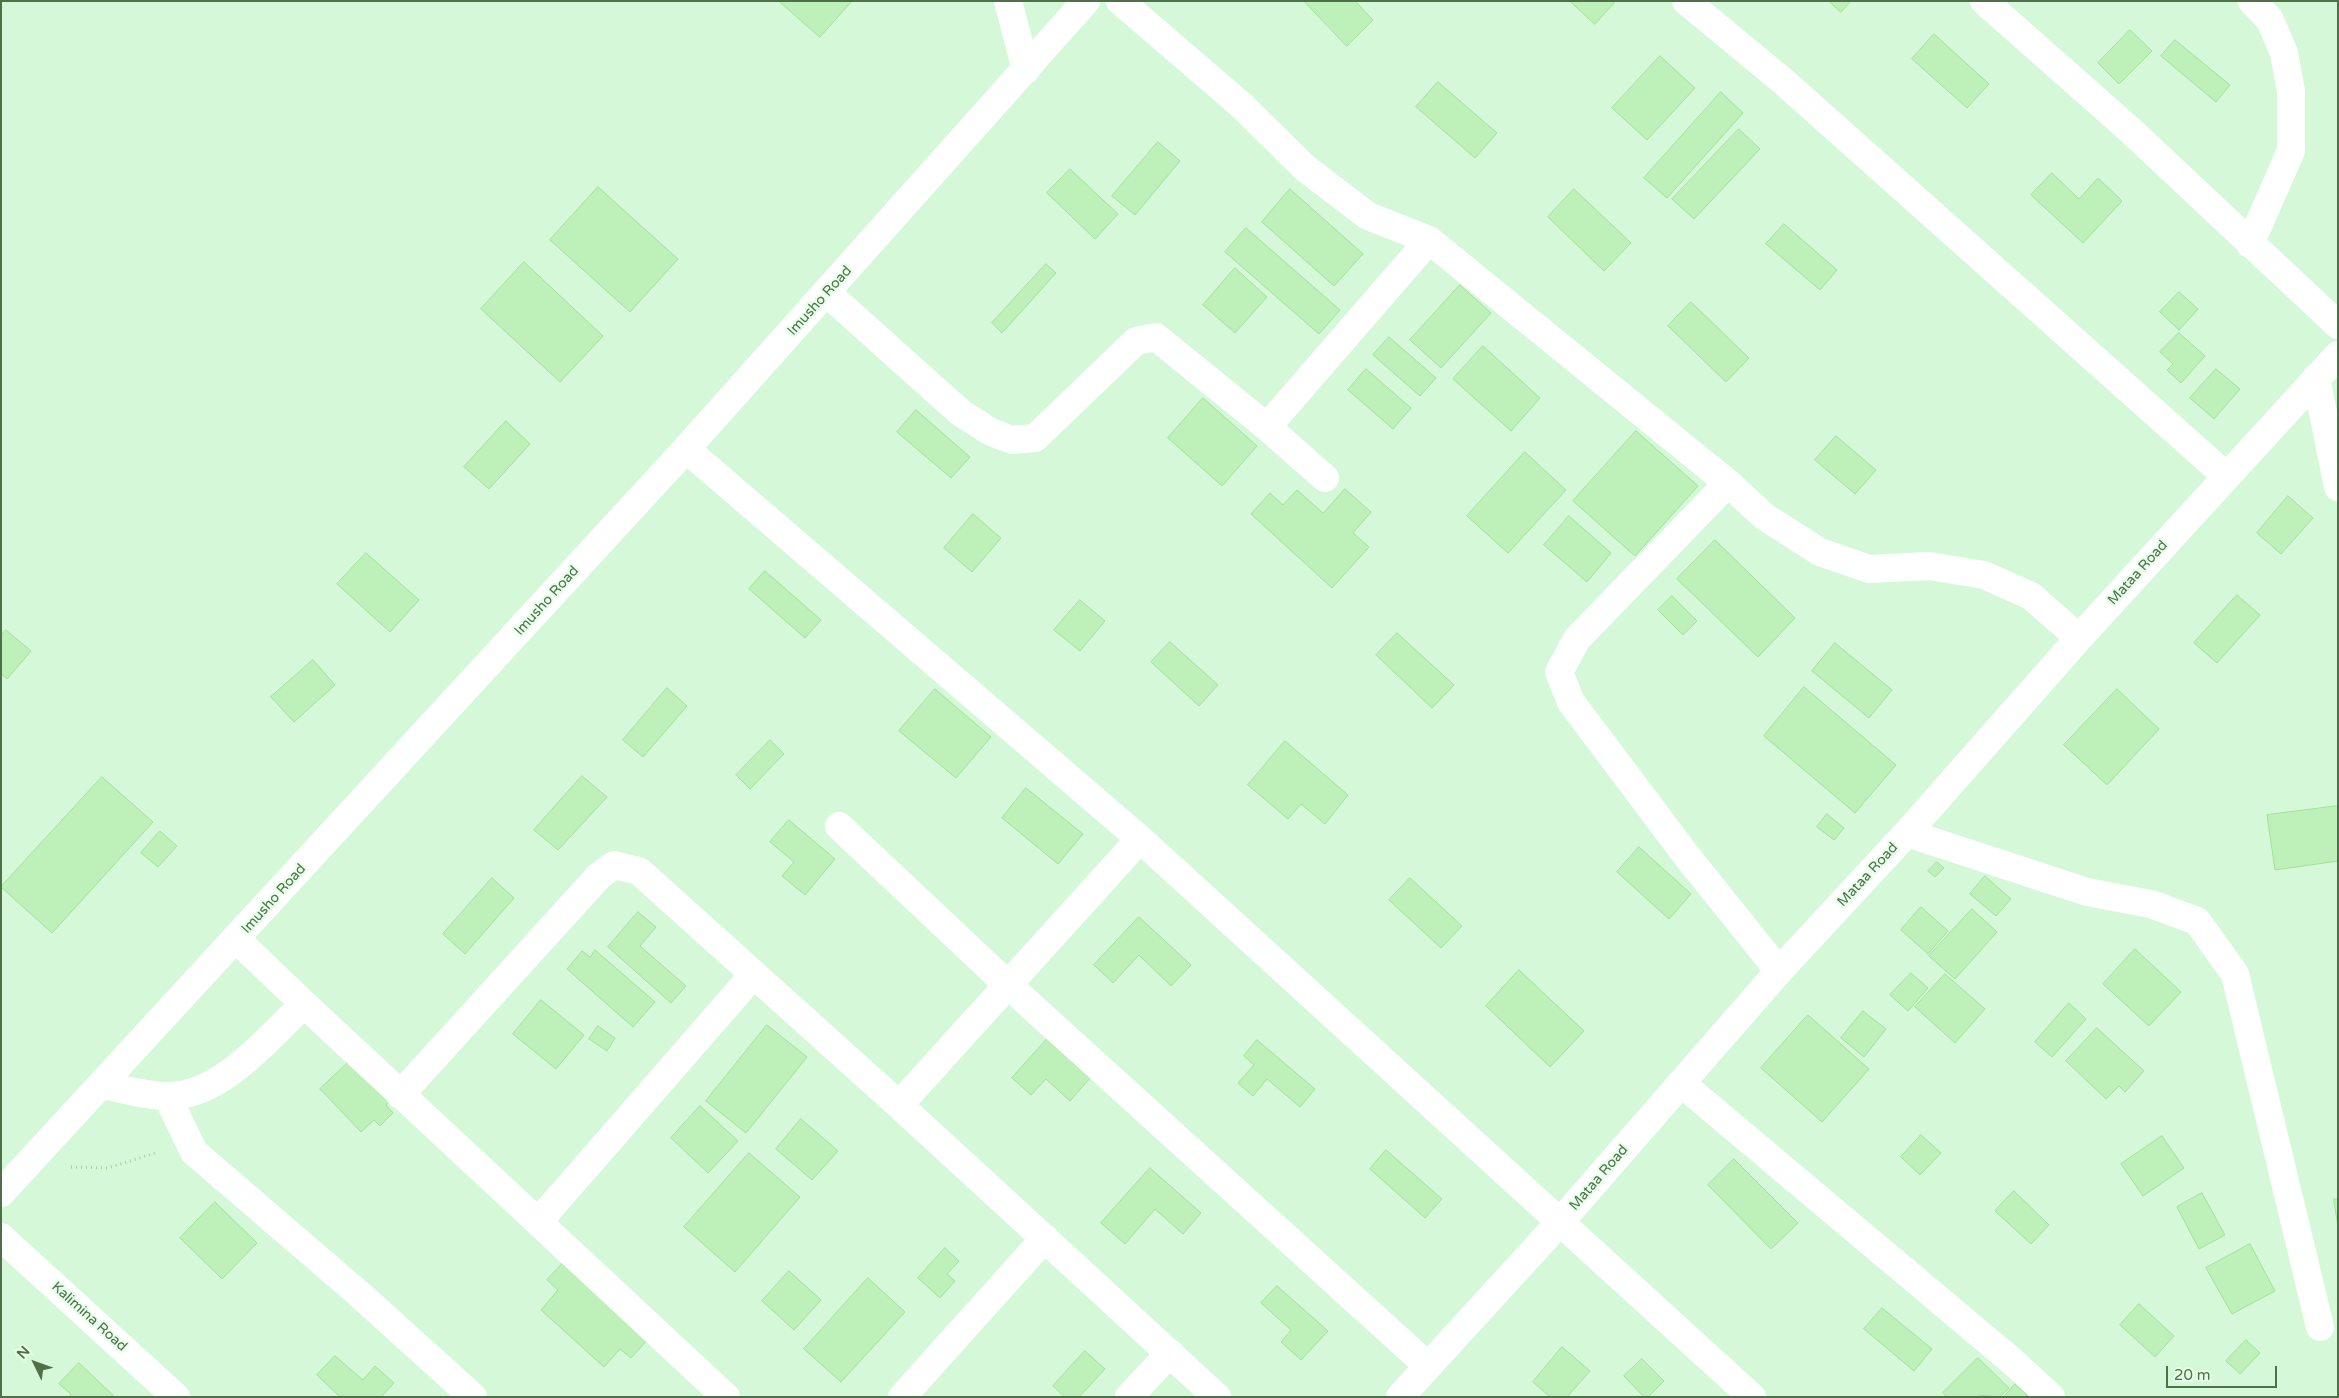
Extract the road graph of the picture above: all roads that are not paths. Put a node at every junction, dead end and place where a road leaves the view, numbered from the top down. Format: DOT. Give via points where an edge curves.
graph roads {
  1 [pos="1008,1"];
  2 [pos="1086,1"];
  3 [pos="1120,1"];
  4 [pos="1686,1"];
  5 [pos="1984,1"];
  6 [pos="2252,1"];
  7 [pos="1026,70"];
  8 [pos="1429,240"];
  9 [pos="2250,244"];
  10 [pos="827,293"];
  11 [pos="2338,325"];
  12 [pos="2338,355"];
  13 [pos="2316,378"];
  14 [pos="1267,427"];
  15 [pos="686,449"];
  16 [pos="2226,476"];
  17 [pos="1325,478"];
  18 [pos="1728,483"];
  19 [pos="2338,487"];
  20 [pos="2079,638"];
  21 [pos="838,826"];
  22 [pos="1907,833"];
  23 [pos="1140,839"];
  24 [pos="237,940"];
  25 [pos="1778,971"];
  26 [pos="754,974"];
  27 [pos="1008,985"];
  28 [pos="304,1004"];
  29 [pos="1681,1083"];
  30 [pos="103,1085"];
  31 [pos="400,1095"];
  32 [pos="167,1096"];
  33 [pos="899,1105"];
  34 [pos="1,1193"];
  35 [pos="538,1222"];
  36 [pos="1560,1222"];
  37 [pos="1,1237"];
  38 [pos="1044,1238"];
  39 [pos="2320,1327"];
  40 [pos="1170,1352"];
  41 [pos="1428,1366"];
  42 [pos="176,1397"];
  43 [pos="473,1397"];
  44 [pos="726,1397"];
  45 [pos="902,1397"];
  46 [pos="1129,1397"];
  47 [pos="1218,1397"];
  48 [pos="1400,1397"];
  49 [pos="1752,1397"];
  50 [pos="2050,1397"];
  1 -- 7 [label="street"];
  2 -- 7 [label="street, Imusho Road"];
  3 -- 8 [label="street" via="1240,104 1313,174 1368,216"];
  4 -- 16 [label="street" via="1784,82"];
  5 -- 9 [label="street" via="2129,129"];
  6 -- 9 [label="street" via="2270,20 2284,53 2291,91 2291,151"];
  7 -- 10 [label="street, Imusho Road"];
  8 -- 14 [label="street"];
  8 -- 18 [label="street"];
  9 -- 11 [label="street"];
  10 -- 14 [label="street" via="961,414 1012,440 1035,438 1136,341 1156,337"];
  10 -- 15 [label="street, Imusho Road"];
  12 -- 13 [label="street, Mataa Road"];
  13 -- 16 [label="street, Mataa Road"];
  13 -- 19 [label="street"];
  14 -- 17 [label="street"];
  15 -- 23 [label="street"];
  15 -- 24 [label="street, Imusho Road"];
  16 -- 20 [label="street, Mataa Road"];
  18 -- 20 [label="street" via="1765,517 1820,552 1870,569 1929,566 1984,575 2031,596"];
  18 -- 25 [label="street" via="1577,639 1559,672 1571,702"];
  20 -- 22 [label="street, Mataa Road"];
  21 -- 27 [label="street"];
  22 -- 25 [label="street, Mataa Road"];
  22 -- 39 [label="street" via="2087,892 2151,904 2197,921 2235,974"];
  23 -- 27 [label="street"];
  23 -- 36 [label="street"];
  24 -- 28 [label="street"];
  24 -- 30 [label="street, Imusho Road"];
  25 -- 29 [label="street, Mataa Road"];
  26 -- 31 [label="street" via="639,871 614,865 599,876"];
  26 -- 33 [label="street"];
  26 -- 35 [label="street"];
  27 -- 33 [label="street"];
  27 -- 41 [label="street"];
  28 -- 31 [label="street"];
  28 -- 32 [label="street" via="226,1077 195,1093"];
  29 -- 36 [label="street, Mataa Road"];
  29 -- 50 [label="street" via="2013,1362"];
  30 -- 32 [label="street"];
  30 -- 34 [label="street, Imusho Road"];
  31 -- 35 [label="street"];
  32 -- 43 [label="street" via="194,1152"];
  33 -- 38 [label="street"];
  35 -- 44 [label="street"];
  36 -- 41 [label="street, Mataa Road"];
  36 -- 49 [label="street"];
  37 -- 42 [label="street, Kalimina Road"];
  38 -- 40 [label="street"];
  38 -- 45 [label="street"];
  40 -- 46 [label="street"];
  40 -- 47 [label="street"];
  41 -- 48 [label="street, Mataa Road"];
}
